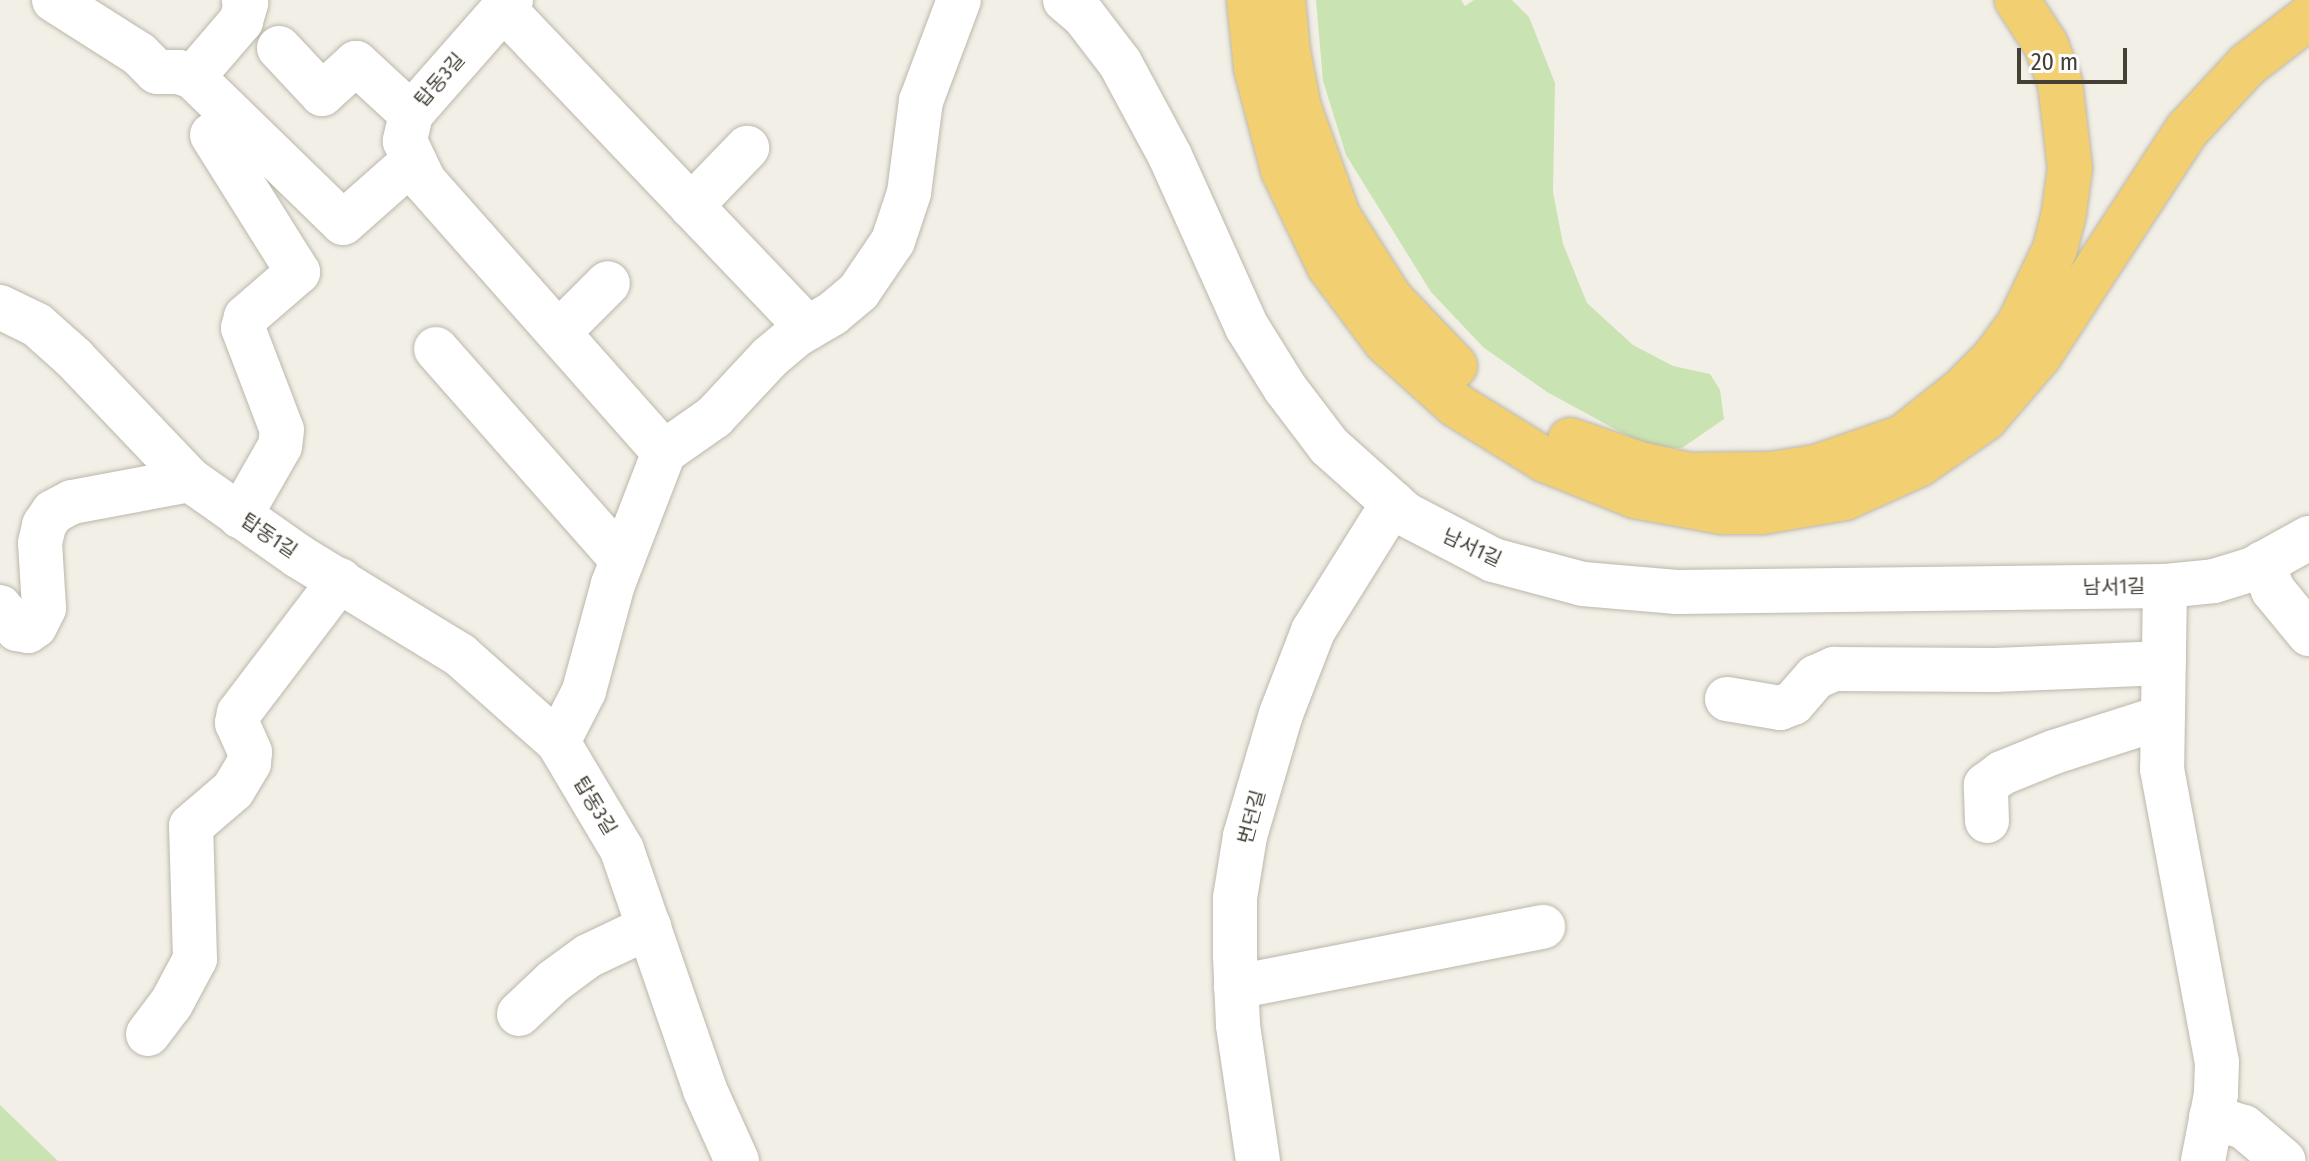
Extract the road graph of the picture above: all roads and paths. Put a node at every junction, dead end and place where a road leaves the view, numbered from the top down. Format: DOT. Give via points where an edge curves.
graph roads {
  1 [pos="54,0"];
  2 [pos="244,0"];
  3 [pos="959,0"];
  4 [pos="1065,0"];
  5 [pos="1249,0"];
  6 [pos="1283,0"];
  7 [pos="2017,0"];
  8 [pos="507,4"];
  9 [pos="2309,17"];
  10 [pos="279,48"];
  11 [pos="193,77"];
  12 [pos="411,114"];
  13 [pos="212,135"];
  14 [pos="747,148"];
  15 [pos="412,162"];
  16 [pos="691,206"];
  17 [pos="608,283"];
  18 [pos="0,307"];
  19 [pos="808,328"];
  20 [pos="559,332"];
  21 [pos="436,349"];
  22 [pos="664,452"];
  23 [pos="190,480"];
  24 [pos="1393,503"];
  25 [pos="240,516"];
  26 [pos="2309,538"];
  27 [pos="622,560"];
  28 [pos="2263,563"];
  29 [pos="340,580"];
  30 [pos="2165,586"];
  31 [pos="0,607"];
  32 [pos="2309,634"];
  33 [pos="2164,663"];
  34 [pos="1727,699"];
  35 [pos="2163,717"];
  36 [pos="558,742"];
  37 [pos="1987,821"];
  38 [pos="649,927"];
  39 [pos="1543,927"];
  40 [pos="1236,987"];
  41 [pos="519,1014"];
  42 [pos="148,1034"];
  43 [pos="2211,1117"];
  44 [pos="737,1161"];
  45 [pos="1258,1161"];
  46 [pos="2203,1161"];
  47 [pos="2284,1161"];
  1 -- 11 [label="street" via="139,54 157,72"];
  2 -- 11 [label="street" via="241,21"];
  3 -- 19 [label="street" via="921,101 909,193 893,241 859,291"];
  4 -- 24 [label="street, 남서1길" via="1120,63 1170,156 1247,327 1285,388 1329,446"];
  5 -- 9 [label="highway" via="1256,68 1283,170 1329,266 1386,342 1456,405 1545,460 1635,496 1722,512 1762,512 1845,498 1920,464 1985,419 2039,356 2187,130 2247,65"];
  6 -- 7 [label="highway" via="1299,108 1338,216 1382,287 1423,337 1500,400 1589,449 1689,475 1731,477 1816,467 1903,437 1962,390 2019,324 2055,249 2070,168 2060,83 2046,45"];
  8 -- 12 [label="street, 탑동3길"];
  8 -- 16 [label="street, 탑동3길"];
  10 -- 12 [label="street" via="322,94 356,63"];
  11 -- 15 [label="street" via="343,223"];
  12 -- 15 [label="street, 탑동3길" via="405,141"];
  13 -- 25 [label="street" via="298,272 246,317 243,328 282,430 280,446"];
  14 -- 16 [label="street"];
  15 -- 20 [label="street"];
  16 -- 19 [label="street, 탑동3길"];
  17 -- 20 [label="street"];
  18 -- 23 [label="street, 탑동1길" via="37,325 74,358"];
  19 -- 22 [label="street" via="770,357 714,417"];
  20 -- 22 [label="street"];
  21 -- 27 [label="street"];
  22 -- 27 [label="street"];
  23 -- 25 [label="street, 탑동1길"];
  23 -- 31 [label="street" via="72,502 53,512 40,543 44,608 35,626 17,629"];
  24 -- 30 [label="street, 남서1길" via="1493,560 1583,584 1677,592"];
  24 -- 40 [label="street, 번던길" via="1313,631 1281,714 1245,836 1235,898"];
  25 -- 29 [label="street, 탑동1길"];
  26 -- 28 [label="street, 남서1길"];
  27 -- 36 [label="street" via="584,691"];
  28 -- 30 [label="street, 남서1길" via="2214,581"];
  28 -- 32 [label="street" via="2273,590"];
  29 -- 36 [label="street, 탑동1길" via="460,655"];
  29 -- 42 [label="street" via="239,713 249,763 233,790 191,826 195,959 178,994"];
  30 -- 33 [label="street, 남서1길"];
  33 -- 34 [label="street" via="1834,669 1816,677 1793,703 1780,708"];
  33 -- 35 [label="street, 남서1길"];
  35 -- 37 [label="street" via="2002,773 1986,785"];
  35 -- 43 [label="street, 남서1길" via="2168,812 2217,1062"];
  36 -- 38 [label="street, 탑동3길" via="622,850"];
  38 -- 41 [label="street" via="588,956"];
  38 -- 44 [label="street, 탑동3길" via="705,1090"];
  39 -- 40 [label="street"];
  40 -- 45 [label="street, 번던길"];
  43 -- 46 [label="street, 남서1길"];
  43 -- 47 [label="street" via="2244,1127"];
}
